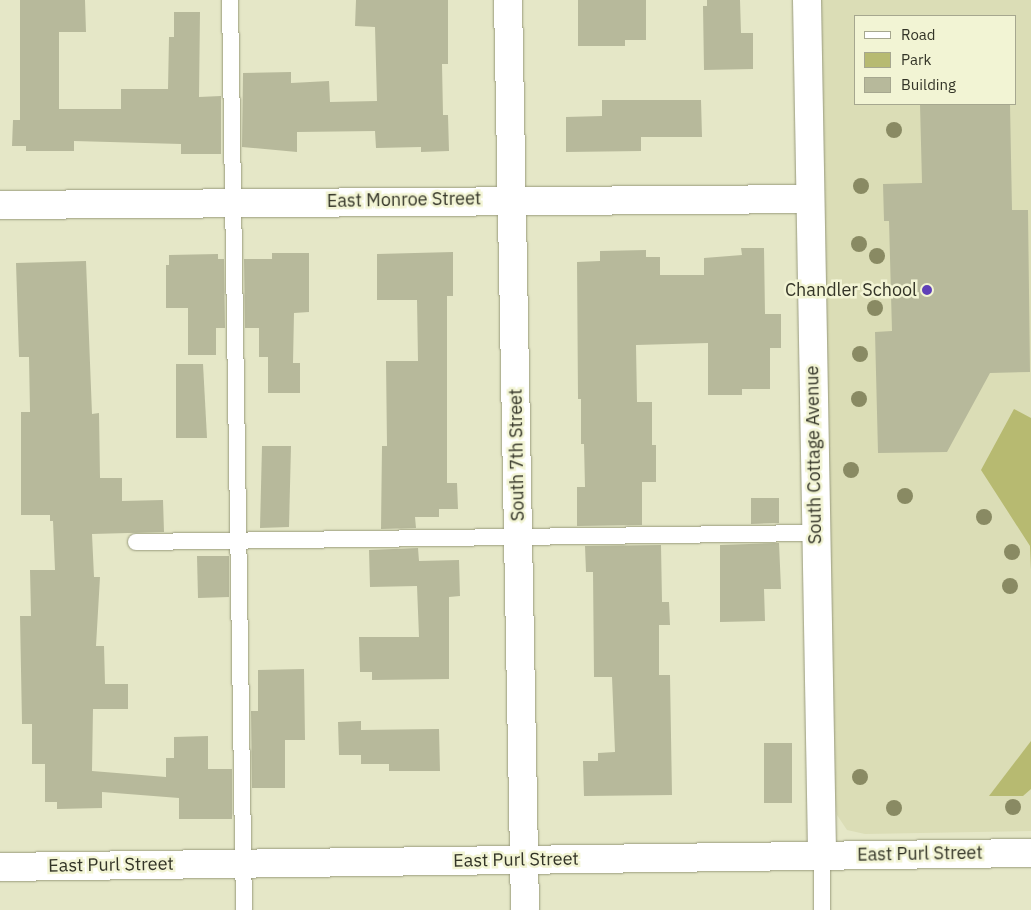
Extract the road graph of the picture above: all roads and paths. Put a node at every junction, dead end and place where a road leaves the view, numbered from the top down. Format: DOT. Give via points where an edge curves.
graph roads {
  1 [pos="230,0"];
  2 [pos="508,0"];
  3 [pos="807,0"];
  4 [pos="511,199"];
  5 [pos="809,199"];
  6 [pos="234,202"];
  7 [pos="0,205"];
  8 [pos="815,533"];
  9 [pos="518,536"];
  10 [pos="136,542"];
  11 [pos="237,542"];
  12 [pos="1031,853"];
  13 [pos="822,855"];
  14 [pos="525,860"];
  15 [pos="243,864"];
  16 [pos="0,867"];
  17 [pos="244,910"];
  18 [pos="525,910"];
  19 [pos="822,910"];
  1 -- 6 [label="lane"];
  2 -- 4 [label="street, South 7th Street"];
  3 -- 5 [label="street, South Cottage Avenue"];
  4 -- 5 [label="street, East Monroe Street"];
  4 -- 6 [label="street, East Monroe Street"];
  4 -- 9 [label="street, South 7th Street"];
  5 -- 8 [label="street, South Cottage Avenue"];
  6 -- 7 [label="street, East Monroe Street"];
  6 -- 11 [label="lane"];
  8 -- 9 [label="lane"];
  8 -- 13 [label="street, South Cottage Avenue"];
  9 -- 11 [label="lane"];
  9 -- 14 [label="street, South 7th Street"];
  10 -- 11 [label="lane"];
  11 -- 15 [label="lane"];
  12 -- 13 [label="street, East Purl Street"];
  13 -- 14 [label="street, East Purl Street"];
  13 -- 19 [label="lane, South Cottage Avenue"];
  14 -- 15 [label="street, East Purl Street"];
  14 -- 18 [label="street, South 7th Street"];
  15 -- 16 [label="street, East Purl Street"];
  15 -- 17 [label="lane"];
}
